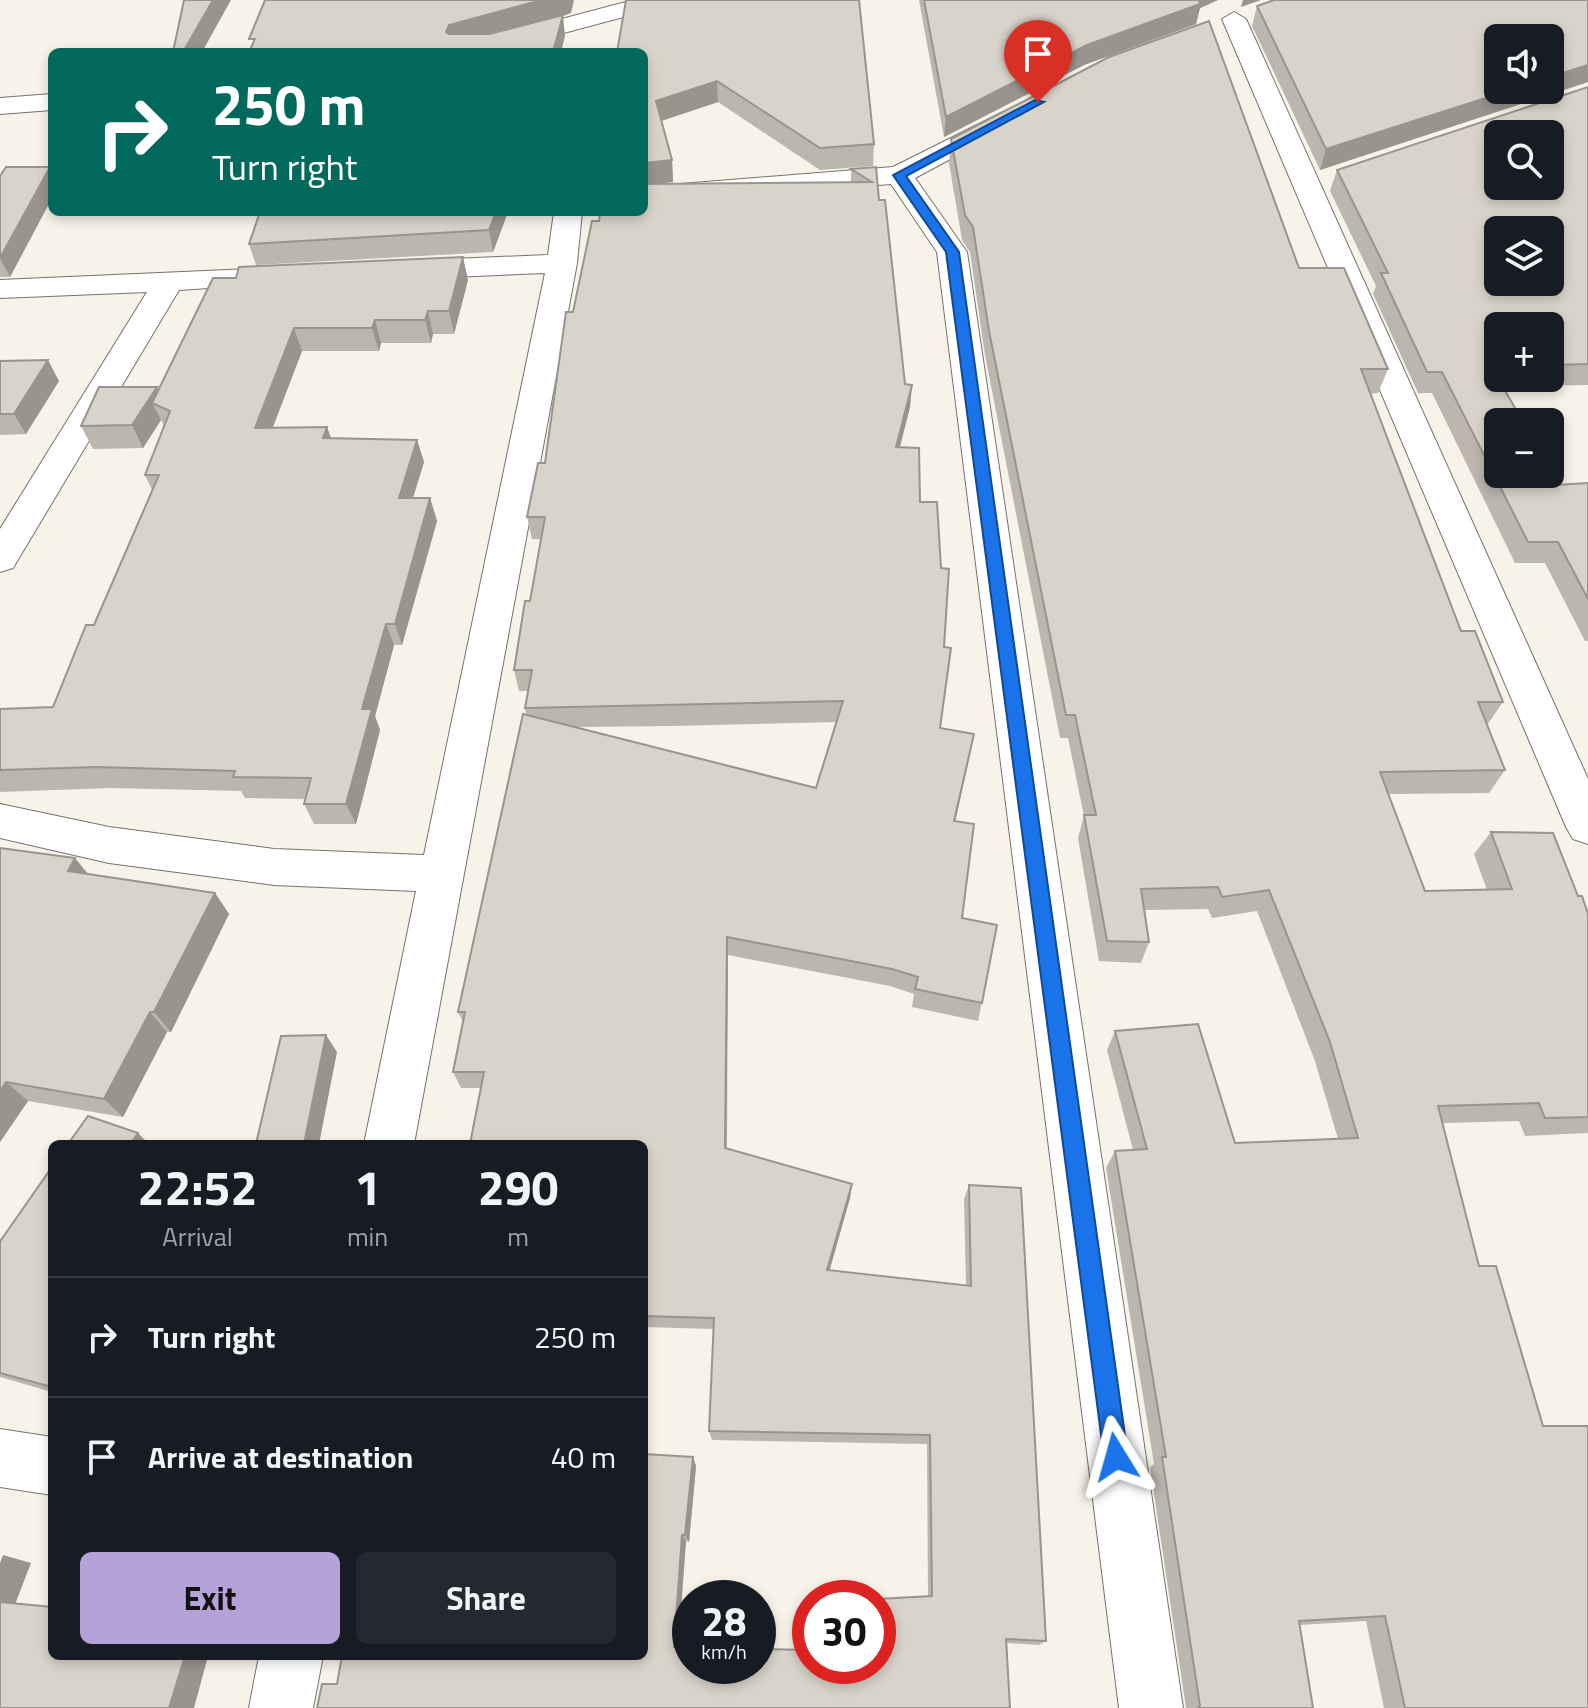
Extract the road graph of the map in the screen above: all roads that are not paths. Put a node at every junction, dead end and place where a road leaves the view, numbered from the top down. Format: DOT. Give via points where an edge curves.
graph roads {
  1 [pos="660,0"];
  2 [pos="1234,19"];
  3 [pos="556,41"];
  4 [pos="498,48"];
  5 [pos="48,102"];
  6 [pos="0,106"];
  7 [pos="1025,109"];
  8 [pos="899,175"];
  9 [pos="648,195"];
  10 [pos="568,216"];
  11 [pos="562,263"];
  12 [pos="373,272"];
  13 [pos="295,276"];
  14 [pos="169,281"];
  15 [pos="0,289"];
  16 [pos="0,559"];
  17 [pos="1575,762"];
  18 [pos="0,821"];
  19 [pos="1588,827"];
  20 [pos="443,874"];
  21 [pos="390,1140"];
  22 [pos="0,1458"];
  23 [pos="48,1465"];
  24 [pos="290,1660"];
  25 [pos="281,1708"];
  26 [pos="1151,1708"];
  1 -- 3 [label="street"];
  2 -- 17 [label="street" via="1322,181"];
  3 -- 4 [label="street"];
  5 -- 6 [label="street"];
  7 -- 8 [label="street"];
  8 -- 9 [label="street"];
  8 -- 26 [label="street" via="952,252"];
  10 -- 11 [label="street"];
  11 -- 12 [label="street"];
  11 -- 20 [label="street"];
  13 -- 14 [label="street"];
  14 -- 15 [label="street"];
  14 -- 16 [label="street"];
  17 -- 19 [label="street"];
  18 -- 20 [label="street" via="109,845 274,867"];
  20 -- 21 [label="street"];
  22 -- 23 [label="street"];
  24 -- 25 [label="street"];
}
